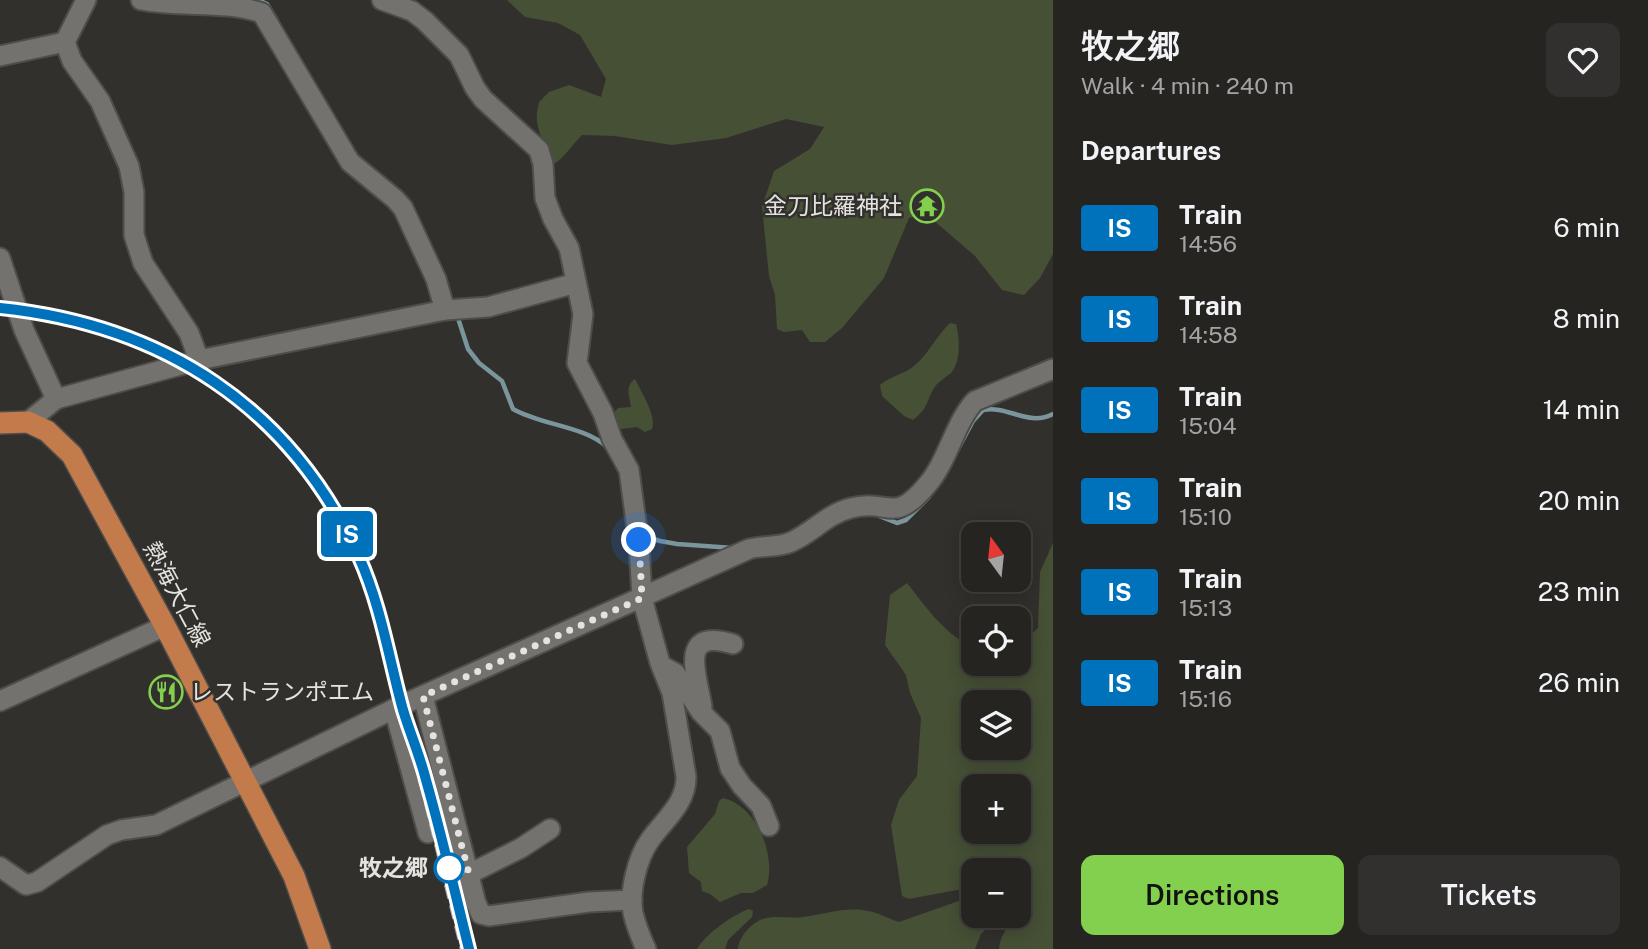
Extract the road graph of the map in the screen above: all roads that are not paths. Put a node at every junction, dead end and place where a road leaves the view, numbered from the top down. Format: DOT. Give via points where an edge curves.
graph roads {
  1 [pos="86,0"];
  2 [pos="141,0"];
  3 [pos="382,0"];
  4 [pos="65,42"];
  5 [pos="0,56"];
  6 [pos="0,258"];
  7 [pos="576,283"];
  8 [pos="6,294"];
  9 [pos="451,309"];
  10 [pos="199,359"];
  11 [pos="1053,369"];
  12 [pos="55,399"];
  13 [pos="28,422"];
  14 [pos="0,423"];
  15 [pos="642,598"];
  16 [pos="164,626"];
  17 [pos="733,644"];
  18 [pos="660,663"];
  19 [pos="423,696"];
  20 [pos="0,701"];
  21 [pos="394,709"];
  22 [pos="703,715"];
  23 [pos="246,782"];
  24 [pos="769,825"];
  25 [pos="550,829"];
  26 [pos="428,833"];
  27 [pos="0,867"];
  28 [pos="469,874"];
  29 [pos="632,900"];
  30 [pos="318,946"];
  31 [pos="646,949"];
  1 -- 4 [label="street"];
  2 -- 9 [label="street" via="243,5 262,13 350,162 403,208"];
  3 -- 7 [label="street" via="425,21 460,55 484,99 539,150 545,198 569,248"];
  4 -- 5 [label="street"];
  4 -- 10 [label="street" via="72,61 100,101 129,166 134,235 143,263 189,333"];
  6 -- 8 [label="street"];
  7 -- 9 [label="street" via="488,307"];
  7 -- 15 [label="street" via="583,314 577,363 629,470"];
  8 -- 12 [label="street"];
  9 -- 10 [label="street"];
  10 -- 12 [label="street"];
  11 -- 15 [label="street" via="975,401 930,482 907,504 894,509 852,507 831,515 794,541 748,549"];
  12 -- 13 [label="street"];
  13 -- 14 [label="main road"];
  13 -- 16 [label="main road, 熱海大仁線" via="47,430 72,455"];
  15 -- 18 [label="street"];
  15 -- 19 [label="street"];
  16 -- 20 [label="street"];
  16 -- 23 [label="main road, 熱海大仁線"];
  17 -- 22 [label="street" via="710,642 694,653"];
  18 -- 22 [label="street" via="675,673"];
  18 -- 29 [label="street" via="671,693 686,785 677,806 645,849"];
  19 -- 21 [label="street"];
  19 -- 28 [label="street"];
  21 -- 23 [label="street"];
  21 -- 26 [label="street"];
  22 -- 24 [label="street" via="720,731 730,768 761,806"];
  23 -- 27 [label="street" via="156,825 107,835 37,882 26,885"];
  23 -- 30 [label="main road, 熱海大仁線" via="294,876"];
  25 -- 28 [label="street"];
  28 -- 29 [label="street" via="478,909 489,916"];
  29 -- 31 [label="street"];
}
